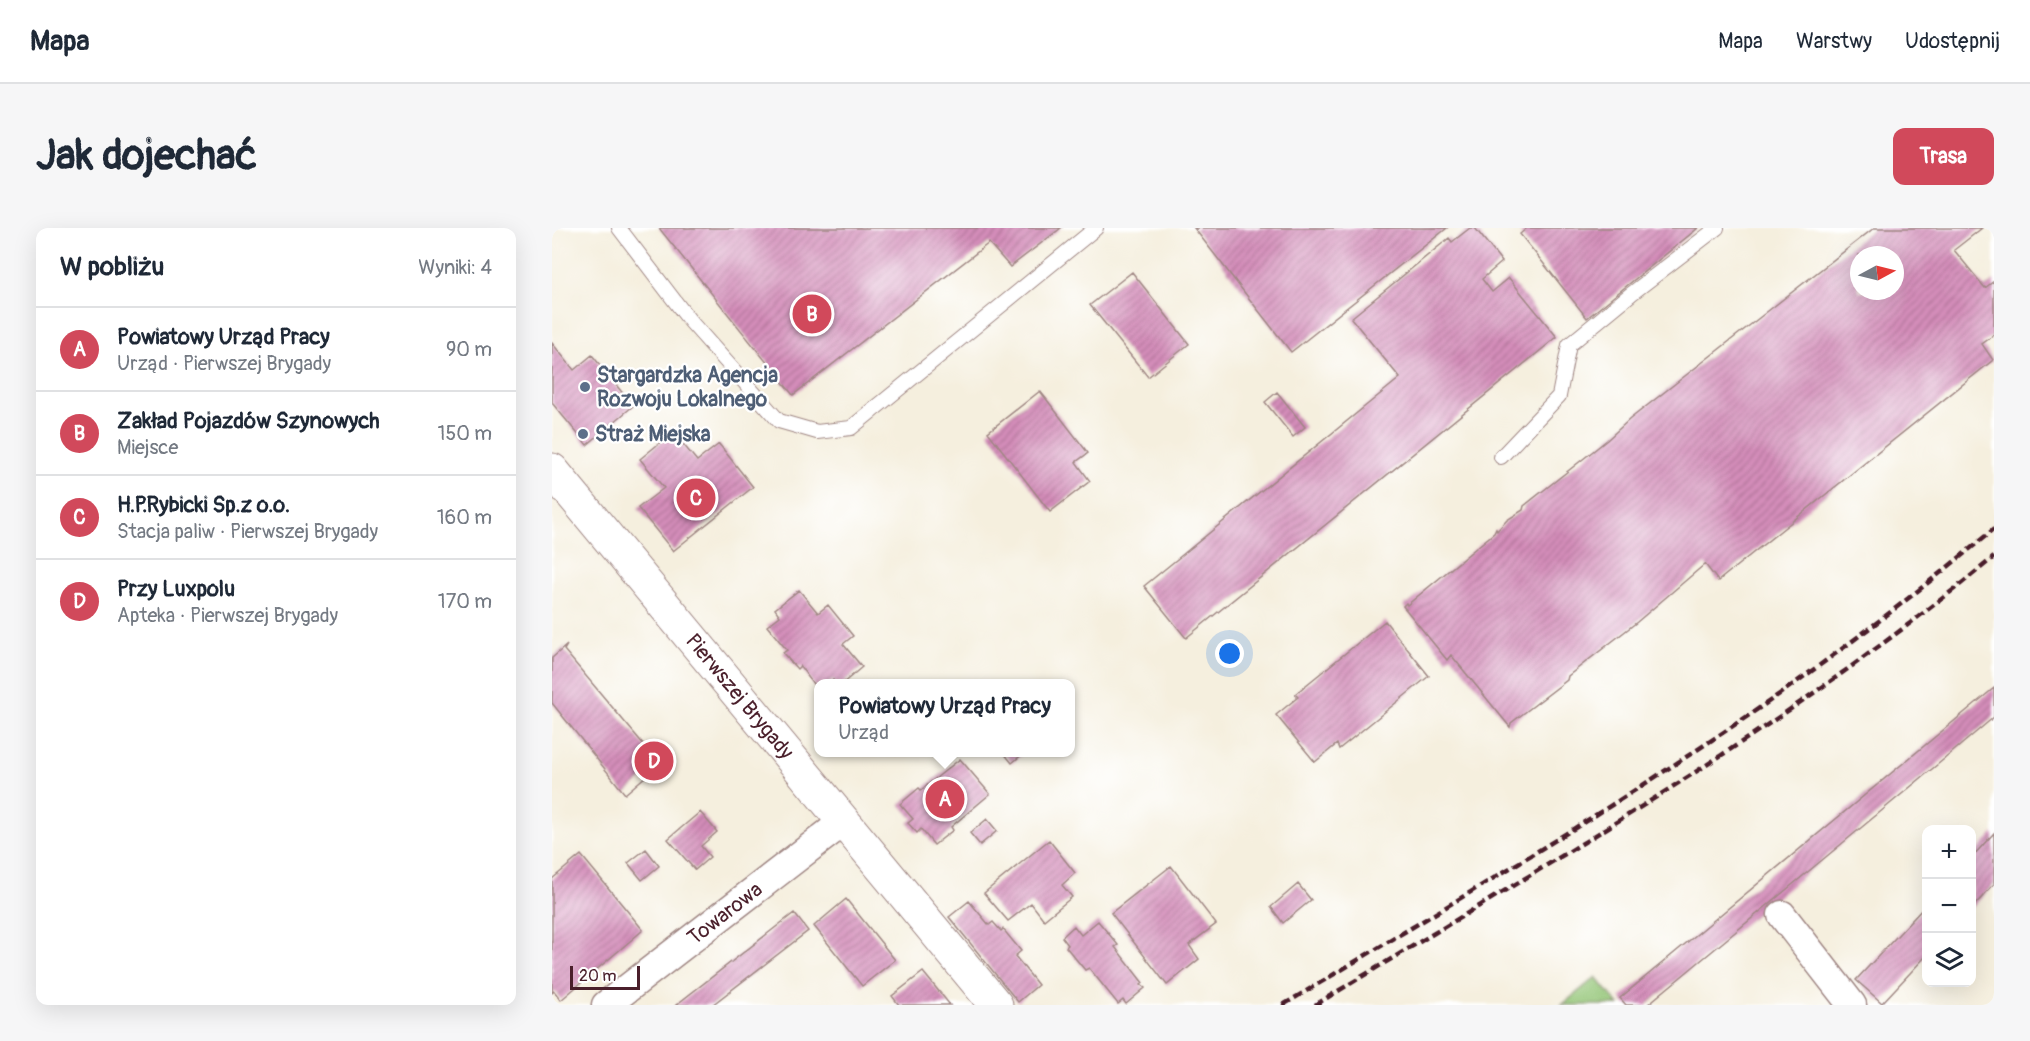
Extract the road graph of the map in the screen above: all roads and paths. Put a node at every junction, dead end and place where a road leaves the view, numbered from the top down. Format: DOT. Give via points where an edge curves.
graph roads {
  1 [pos="619,228"];
  2 [pos="1096,228"];
  3 [pos="1716,228"];
  4 [pos="1501,457"];
  5 [pos="552,470"];
  6 [pos="843,822"];
  7 [pos="1782,915"];
  8 [pos="606,1005"];
  9 [pos="996,1005"];
  10 [pos="1852,1005"];
  1 -- 2 [label="lane" via="690,321 779,421 818,432 851,428"];
  3 -- 4 [label="lane" via="1569,345 1559,396"];
  5 -- 6 [label="street, Pierwszej Brygady"];
  6 -- 8 [label="street, Towarowa"];
  6 -- 9 [label="street, Pierwszej Brygady"];
  7 -- 10 [label="street"];
}
